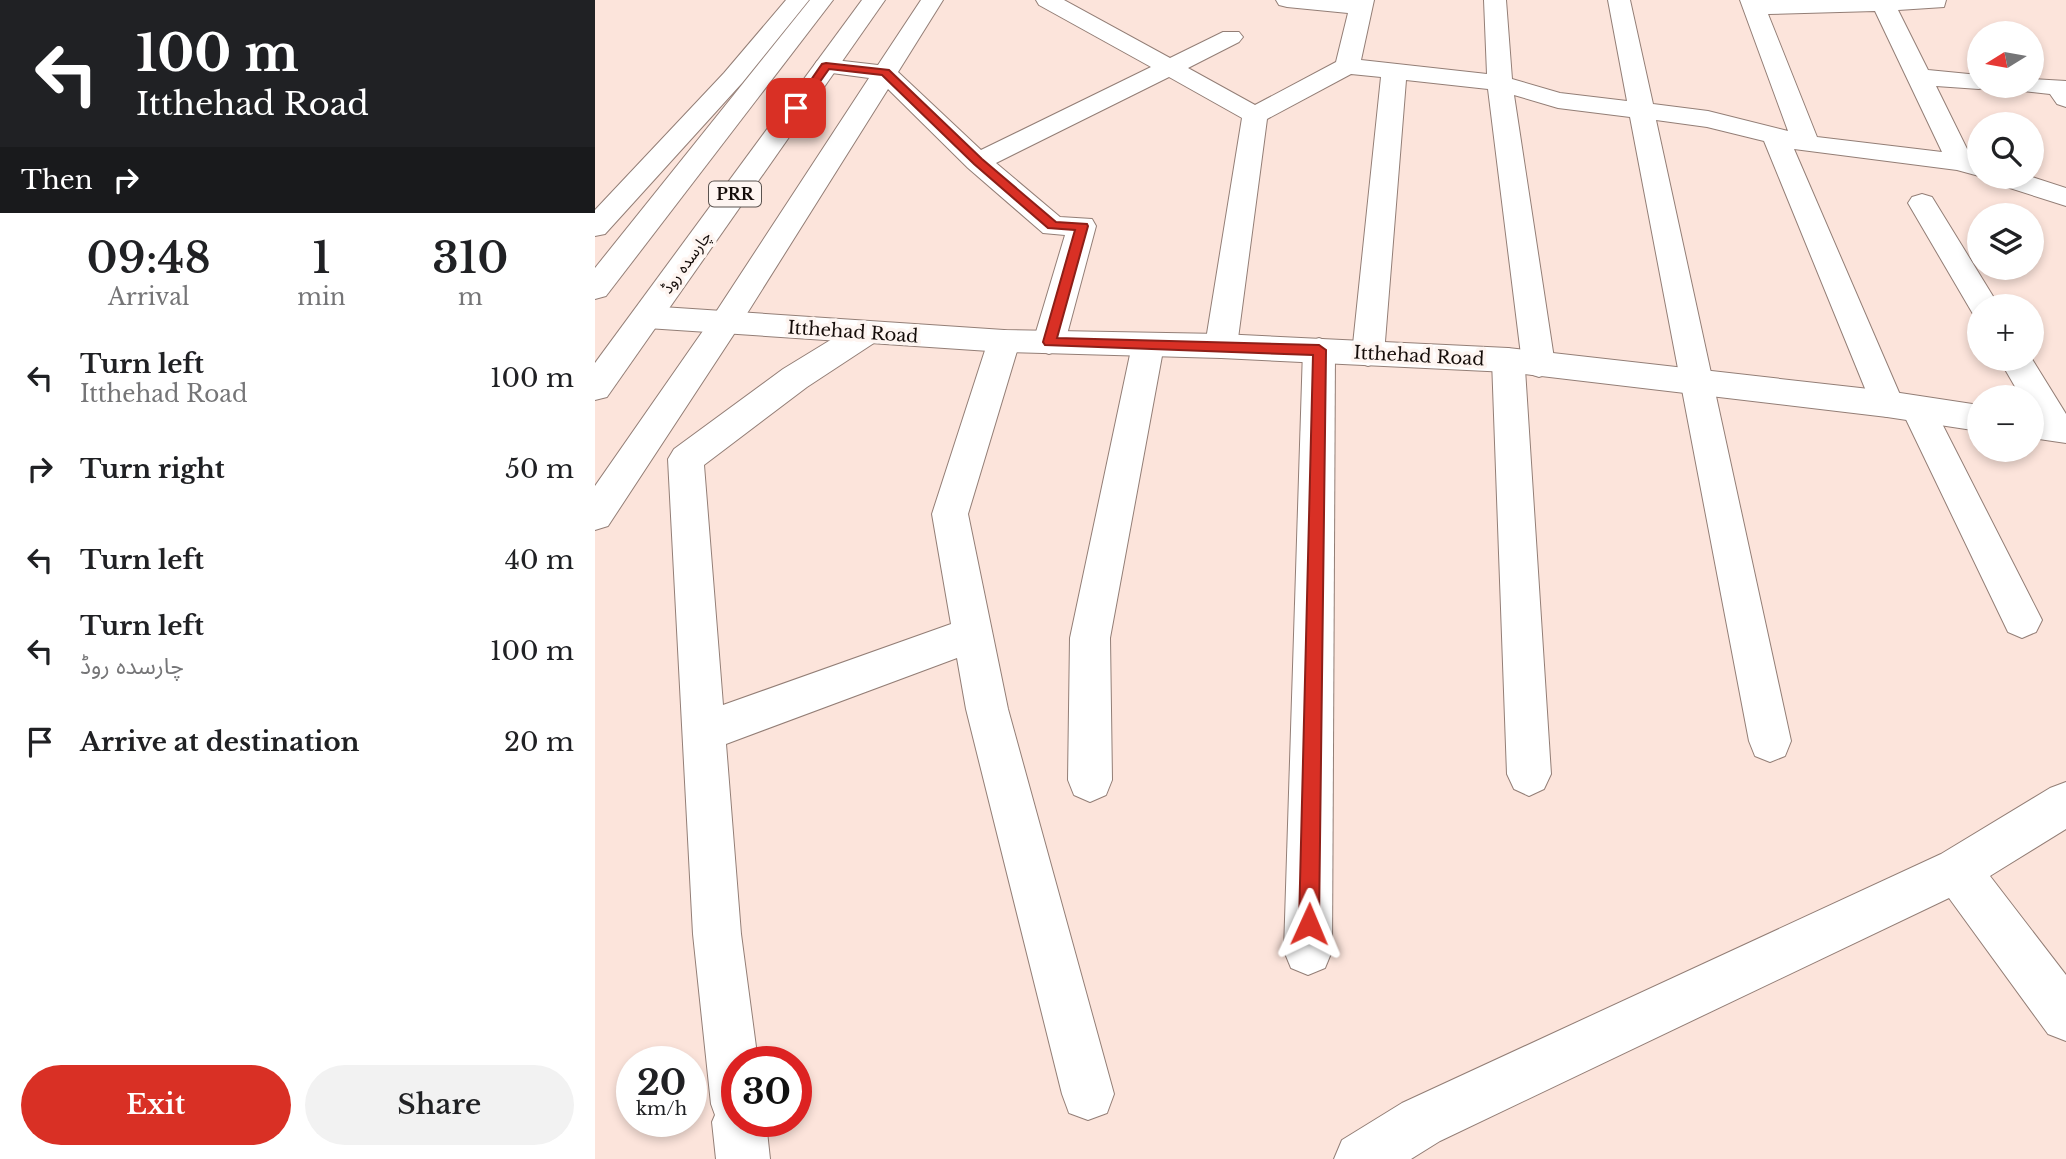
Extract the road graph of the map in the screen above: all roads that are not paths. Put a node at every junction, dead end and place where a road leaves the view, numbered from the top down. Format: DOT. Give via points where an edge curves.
graph roads {
  1 [pos="798,0"];
  2 [pos="822,0"];
  3 [pos="874,0"];
  4 [pos="932,0"];
  5 [pos="1047,0"];
  6 [pos="1287,0"];
  7 [pos="1495,0"];
  8 [pos="1619,0"];
  9 [pos="1936,2"];
  10 [pos="1362,3"];
  11 [pos="1883,3"];
  12 [pos="1753,4"];
  13 [pos="1231,37"];
  14 [pos="826,66"];
  15 [pos="1347,66"];
  16 [pos="1169,69"];
  17 [pos="1394,71"];
  18 [pos="885,73"];
  19 [pos="1921,77"];
  20 [pos="1967,81"];
  21 [pos="1500,83"];
  22 [pos="2044,87"];
  23 [pos="2066,99"];
  24 [pos="1642,112"];
  25 [pos="1255,115"];
  26 [pos="1775,136"];
  27 [pos="1806,144"];
  28 [pos="1967,160"];
  29 [pos="978,162"];
  30 [pos="1967,165"];
  31 [pos="2036,189"];
  32 [pos="2063,199"];
  33 [pos="1922,203"];
  34 [pos="595,227"];
  35 [pos="595,289"];
  36 [pos="1977,294"];
  37 [pos="647,317"];
  38 [pos="725,323"];
  39 [pos="866,333"];
  40 [pos="1004,341"];
  41 [pos="1049,342"];
  42 [pos="1148,345"];
  43 [pos="1221,346"];
  44 [pos="1319,350"];
  45 [pos="1368,354"];
  46 [pos="1524,362"];
  47 [pos="2021,371"];
  48 [pos="1699,382"];
  49 [pos="595,388"];
  50 [pos="1903,406"];
  51 [pos="1967,416"];
  52 [pos="2052,428"];
  53 [pos="595,515"];
  54 [pos="2022,620"];
  55 [pos="972,634"];
  56 [pos="704,732"];
  57 [pos="1770,741"];
  58 [pos="1529,775"];
  59 [pos="1090,780"];
  60 [pos="2066,804"];
  61 [pos="1957,870"];
  62 [pos="1308,951"];
  63 [pos="2066,1016"];
  64 [pos="730,1046"];
  65 [pos="1088,1094"];
  66 [pos="741,1137"];
  67 [pos="743,1159"];
  68 [pos="1361,1159"];
  1 -- 34 [label="main road" via="733,78"];
  2 -- 35 [label="main road, PRR"];
  3 -- 14 [label="main road, چارسدہ روڈ / PRR"];
  4 -- 18 [label="main road"];
  5 -- 16 [label="main road"];
  6 -- 10 [label="main road"];
  7 -- 21 [label="main road"];
  8 -- 24 [label="main road"];
  9 -- 11 [label="main road"];
  10 -- 15 [label="main road"];
  11 -- 12 [label="main road"];
  11 -- 19 [label="main road"];
  12 -- 27 [label="main road"];
  13 -- 16 [label="main road"];
  14 -- 18 [label="main road"];
  14 -- 37 [label="main road, چارسدہ روڈ / PRR"];
  15 -- 17 [label="main road"];
  15 -- 25 [label="main road"];
  16 -- 25 [label="main road"];
  16 -- 29 [label="main road"];
  17 -- 21 [label="main road"];
  17 -- 45 [label="main road"];
  18 -- 29 [label="main road"];
  18 -- 38 [label="main road"];
  19 -- 20 [label="main road"];
  19 -- 28 [label="main road"];
  21 -- 24 [label="main road" via="1558,100"];
  21 -- 46 [label="main road"];
  22 -- 23 [label="main road" via="2058,88"];
  24 -- 26 [label="main road" via="1708,119"];
  24 -- 48 [label="main road"];
  25 -- 43 [label="main road"];
  26 -- 27 [label="main road"];
  26 -- 50 [label="main road"];
  27 -- 30 [label="main road"];
  29 -- 41 [label="main road" via="1053,226 1082,226"];
  31 -- 32 [label="main road"];
  33 -- 36 [label="main road"];
  37 -- 38 [label="main road, Itthehad Road"];
  37 -- 49 [label="main road, چارسدہ روڈ / PRR"];
  38 -- 39 [label="main road, Itthehad Road"];
  38 -- 53 [label="main road"];
  39 -- 40 [label="main road, Itthehad Road"];
  39 -- 56 [label="main road" via="795,378 686,459"];
  40 -- 41 [label="main road, Itthehad Road"];
  40 -- 55 [label="main road" via="950,514"];
  41 -- 42 [label="main road, Itthehad Road"];
  42 -- 43 [label="main road, Itthehad Road"];
  42 -- 59 [label="main road" via="1090,638"];
  43 -- 44 [label="main road, Itthehad Road"];
  44 -- 45 [label="main road, Itthehad Road"];
  44 -- 62 [label="main road"];
  45 -- 46 [label="main road, Itthehad Road"];
  46 -- 48 [label="main road, Itthehad Road"];
  46 -- 58 [label="main road"];
  47 -- 52 [label="main road"];
  48 -- 50 [label="main road, Itthehad Road"];
  48 -- 57 [label="main road"];
  50 -- 51 [label="main road, Itthehad Road"];
  50 -- 54 [label="main road"];
  55 -- 56 [label="main road"];
  55 -- 65 [label="main road" via="987,709"];
  56 -- 64 [label="main road" via="717,934"];
  60 -- 61 [label="main road"];
  61 -- 63 [label="main road"];
  61 -- 68 [label="main road" via="1421,1122"];
  66 -- 67 [label="main road"];
}
